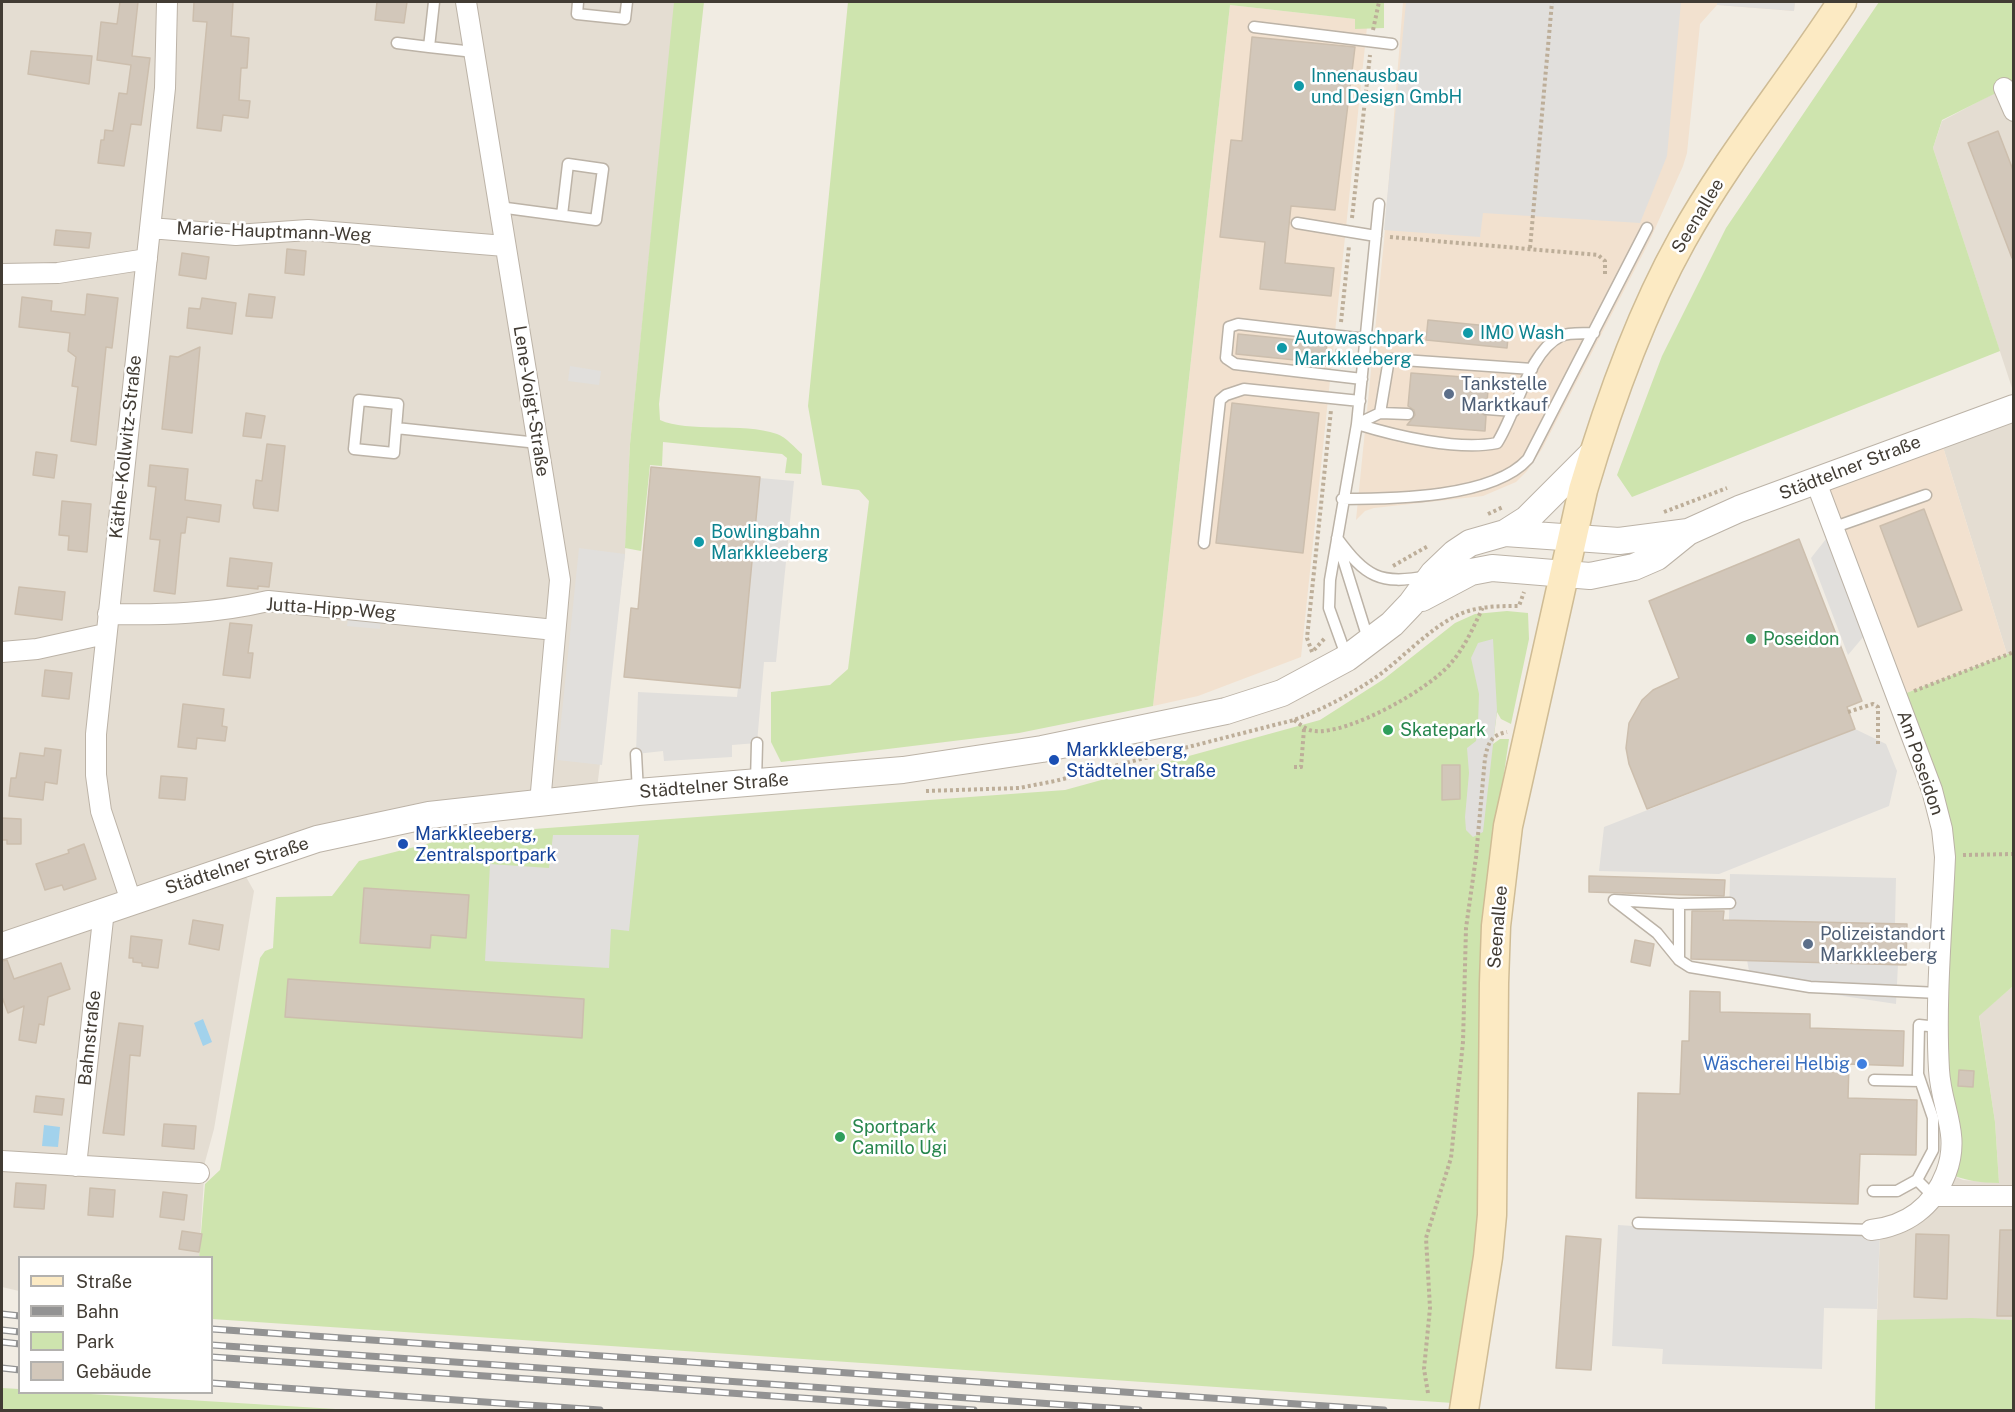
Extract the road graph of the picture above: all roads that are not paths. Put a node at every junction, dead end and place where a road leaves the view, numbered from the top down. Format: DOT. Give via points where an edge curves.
graph roads {
  1 [pos="167,2"];
  2 [pos="434,2"];
  3 [pos="466,2"];
  4 [pos="578,2"];
  5 [pos="627,2"];
  6 [pos="1842,2"];
  7 [pos="1254,27"];
  8 [pos="397,44"];
  9 [pos="1392,44"];
  10 [pos="429,47"];
  11 [pos="474,52"];
  12 [pos="2004,88"];
  13 [pos="2013,111"];
  14 [pos="1379,204"];
  15 [pos="499,207"];
  16 [pos="561,215"];
  17 [pos="1297,223"];
  18 [pos="150,228"];
  19 [pos="1647,228"];
  20 [pos="1376,236"];
  21 [pos="506,246"];
  22 [pos="147,260"];
  23 [pos="2,274"];
  24 [pos="1594,333"];
  25 [pos="1366,339"];
  26 [pos="1532,369"];
  27 [pos="1362,379"];
  28 [pos="1360,401"];
  29 [pos="2013,408"];
  30 [pos="1487,410"];
  31 [pos="1514,411"];
  32 [pos="1380,413"];
  33 [pos="1408,414"];
  34 [pos="1357,424"];
  35 [pos="396,428"];
  36 [pos="538,443"];
  37 [pos="1594,452"];
  38 [pos="1816,482"];
  39 [pos="1926,495"];
  40 [pos="1342,499"];
  41 [pos="1832,528"];
  42 [pos="1688,532"];
  43 [pos="1505,533"];
  44 [pos="1337,538"];
  45 [pos="1570,538"];
  46 [pos="1204,543"];
  47 [pos="1433,574"];
  48 [pos="1563,574"];
  49 [pos="1412,604"];
  50 [pos="108,614"];
  51 [pos="555,630"];
  52 [pos="105,634"];
  53 [pos="1369,643"];
  54 [pos="2,652"];
  55 [pos="1347,658"];
  56 [pos="757,743"];
  57 [pos="636,754"];
  58 [pos="756,783"];
  59 [pos="638,792"];
  60 [pos="540,803"];
  61 [pos="131,901"];
  62 [pos="1730,903"];
  63 [pos="1678,904"];
  64 [pos="104,910"];
  65 [pos="2,946"];
  66 [pos="1679,960"];
  67 [pos="1939,993"];
  68 [pos="1938,1027"];
  69 [pos="1874,1080"];
  70 [pos="1920,1081"];
  71 [pos="2,1161"];
  72 [pos="76,1166"];
  73 [pos="199,1173"];
  74 [pos="1917,1180"];
  75 [pos="1873,1191"];
  76 [pos="1933,1196"];
  77 [pos="2013,1196"];
  78 [pos="1638,1223"];
  79 [pos="1871,1230"];
  80 [pos="1464,1410"];
  1 -- 18 [label="street, Käthe-Kollwitz-Straße" via="165,88"];
  2 -- 10 [label="lane"];
  3 -- 11 [label="street, Lene-Voigt-Straße"];
  4 -- 5 [label="lane" via="577,14 625,19"];
  6 -- 37 [label="main road, Seenallee" via="1682,240 1646,314"];
  7 -- 9 [label="lane"];
  8 -- 10 [label="lane"];
  10 -- 11 [label="lane"];
  11 -- 15 [label="street, Lene-Voigt-Straße"];
  12 -- 13 [label="street"];
  14 -- 20 [label="lane"];
  15 -- 16 [label="lane"];
  15 -- 21 [label="street, Lene-Voigt-Straße"];
  16 -- 16 [label="lane" via="596,220 603,169 568,164"];
  17 -- 20 [label="lane"];
  18 -- 21 [label="street, Marie-Hauptmann-Weg" via="236,235 308,230"];
  18 -- 22 [label="street, Käthe-Kollwitz-Straße"];
  19 -- 24 [label="lane"];
  20 -- 25 [label="lane"];
  21 -- 36 [label="street, Lene-Voigt-Straße"];
  22 -- 23 [label="street" via="58,273"];
  22 -- 50 [label="street, Käthe-Kollwitz-Straße"];
  24 -- 26 [label="lane" via="1563,335 1545,347"];
  24 -- 40 [label="lane" via="1528,459 1517,471 1480,488"];
  25 -- 27 [label="lane"];
  25 -- 27 [label="lane" via="1238,324 1229,327 1226,358 1234,364"];
  26 -- 31 [label="lane"];
  26 -- 32 [label="lane" via="1389,359"];
  27 -- 28 [label="lane"];
  28 -- 34 [label="lane"];
  28 -- 46 [label="lane" via="1244,388 1220,400"];
  29 -- 38 [label="street, Städtelner Straße"];
  30 -- 31 [label="lane"];
  31 -- 34 [label="lane" via="1497,442 1483,446 1397,437"];
  32 -- 33 [label="lane"];
  32 -- 34 [label="lane"];
  34 -- 40 [label="lane"];
  35 -- 35 [label="lane" via="398,404 359,400 354,449 394,453"];
  35 -- 36 [label="lane"];
  36 -- 51 [label="street, Lene-Voigt-Straße" via="560,580"];
  37 -- 43 [label="street, Seenallee" via="1527,519"];
  37 -- 45 [label="main road, Seenallee"];
  38 -- 41 [label="street, Am Poseidon"];
  38 -- 42 [label="street, Städtelner Straße"];
  39 -- 41 [label="lane"];
  40 -- 44 [label="lane"];
  41 -- 67 [label="street, Am Poseidon" via="1932,790 1942,829 1945,857"];
  42 -- 45 [label="street, Städtelner Straße" via="1619,541"];
  42 -- 48 [label="street, Städtelner Straße" via="1657,557 1634,567 1590,576"];
  43 -- 45 [label="street, Städtelner Straße"];
  43 -- 47 [label="street, Städtelner Straße" via="1470,543"];
  44 -- 47 [label="lane" via="1355,562 1382,579 1398,581"];
  44 -- 53 [label="lane"];
  44 -- 55 [label="lane" via="1329,609"];
  45 -- 48 [label="main road, Seenallee"];
  47 -- 49 [label="street, Städtelner Straße"];
  48 -- 49 [label="street, Städtelner Straße" via="1508,568 1471,572"];
  48 -- 80 [label="main road, Seenallee" via="1508,826 1496,926 1492,1215"];
  49 -- 53 [label="street, Städtelner Straße"];
  50 -- 51 [label="street, Jutta-Hipp-Weg" via="183,615 268,601"];
  50 -- 52 [label="street, Käthe-Kollwitz-Straße"];
  51 -- 60 [label="street, Lene-Voigt-Straße"];
  52 -- 54 [label="street" via="37,649"];
  52 -- 61 [label="street, Käthe-Kollwitz-Straße" via="96,776 101,811"];
  53 -- 55 [label="street, Städtelner Straße"];
  55 -- 58 [label="street, Städtelner Straße" via="1282,693 1185,720 1042,749 903,770"];
  56 -- 58 [label="lane"];
  57 -- 59 [label="lane"];
  58 -- 59 [label="street, Städtelner Straße"];
  59 -- 60 [label="street, Städtelner Straße"];
  60 -- 61 [label="street, Städtelner Straße" via="429,815 317,839"];
  61 -- 64 [label="street, Städtelner Straße"];
  62 -- 63 [label="lane"];
  63 -- 66 [label="lane"];
  63 -- 66 [label="lane" via="1614,900 1657,933"];
  64 -- 65 [label="street, Städtelner Straße"];
  64 -- 72 [label="street, Bahnstraße"];
  66 -- 67 [label="lane" via="1690,967 1810,987"];
  67 -- 68 [label="street, Am Poseidon"];
  68 -- 70 [label="lane" via="1918,1025"];
  68 -- 76 [label="street, Am Poseidon" via="1939,1074 1953,1136 1946,1173"];
  69 -- 70 [label="lane"];
  70 -- 74 [label="lane" via="1933,1118 1933,1150"];
  71 -- 72 [label="street"];
  72 -- 73 [label="street"];
  74 -- 75 [label="lane" via="1897,1191"];
  74 -- 76 [label="lane"];
  76 -- 77 [label="street"];
  76 -- 79 [label="street, Am Poseidon" via="1906,1221"];
  78 -- 79 [label="lane"];
}
